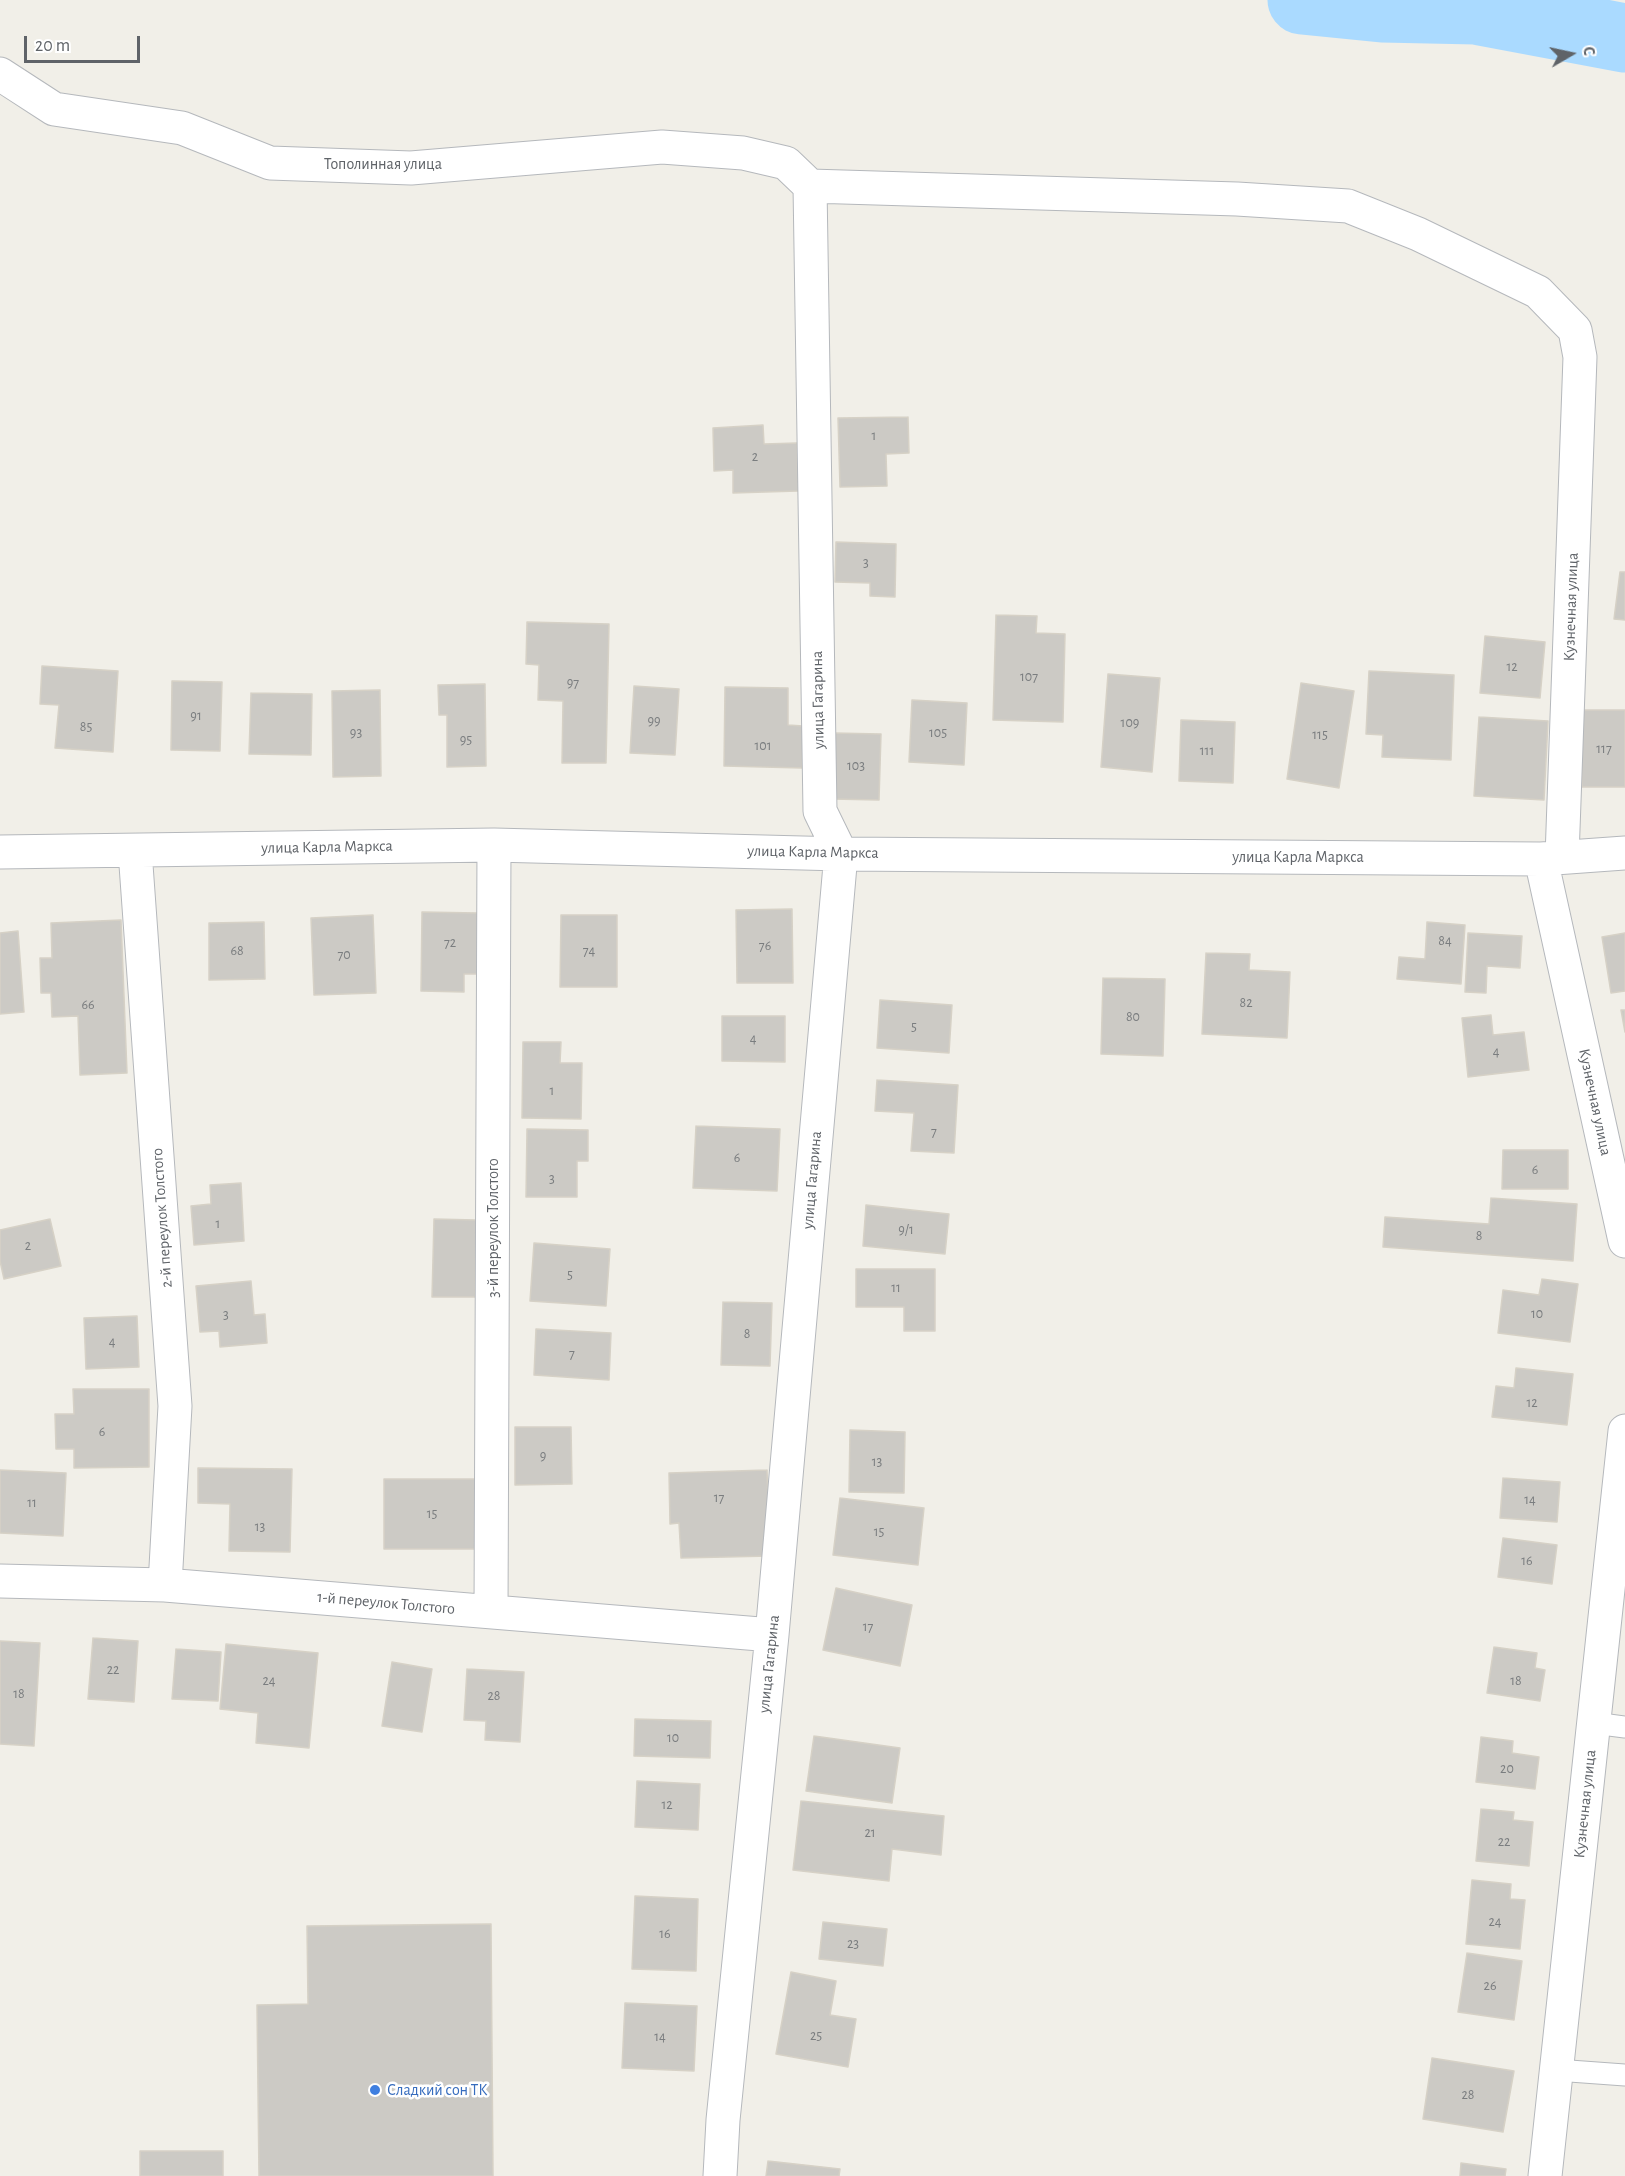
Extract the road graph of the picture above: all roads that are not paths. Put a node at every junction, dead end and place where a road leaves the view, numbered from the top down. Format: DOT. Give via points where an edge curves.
graph roads {
  1 [pos="0,74"];
  2 [pos="810,186"];
  3 [pos="494,845"];
  4 [pos="135,851"];
  5 [pos="0,852"];
  6 [pos="1625,853"];
  7 [pos="841,854"];
  8 [pos="1552,858"];
  9 [pos="1625,1241"];
  10 [pos="1625,1431"];
  11 [pos="0,1581"];
  12 [pos="165,1585"];
  13 [pos="491,1611"];
  14 [pos="772,1635"];
  15 [pos="1609,1725"];
  16 [pos="1556,2070"];
  17 [pos="1625,2074"];
  18 [pos="720,2176"];
  19 [pos="1545,2176"];
  1 -- 2 [label="street, Тополинная улица" via="54,109 182,128 270,162 411,168 662,147 743,153 786,163"];
  2 -- 7 [label="street, улица Гагарина" via="820,812"];
  2 -- 8 [label="street, Кузнечная улица" via="1348,206 1418,234 1538,292 1575,330 1580,357"];
  3 -- 4 [label="street, улица Карла Маркса"];
  3 -- 7 [label="street, улица Карла Маркса"];
  3 -- 13 [label="street, 3-й переулок Толстого"];
  4 -- 5 [label="street, улица Карла Маркса"];
  4 -- 12 [label="street, 2-й переулок Толстого" via="175,1406"];
  6 -- 8 [label="street, улица Карла Маркса"];
  7 -- 8 [label="street, улица Карла Маркса"];
  7 -- 14 [label="street, улица Гагарина"];
  8 -- 9 [label="street, Кузнечная улица"];
  10 -- 15 [label="street, Кузнечная улица"];
  11 -- 12 [label="street, 1-й переулок Толстого"];
  12 -- 13 [label="street, 1-й переулок Толстого"];
  13 -- 14 [label="street, 1-й переулок Толстого"];
  14 -- 18 [label="street, улица Гагарина"];
  15 -- 16 [label="street, Кузнечная улица"];
  16 -- 17 [label="lane"];
  16 -- 19 [label="street, Кузнечная улица"];
}
